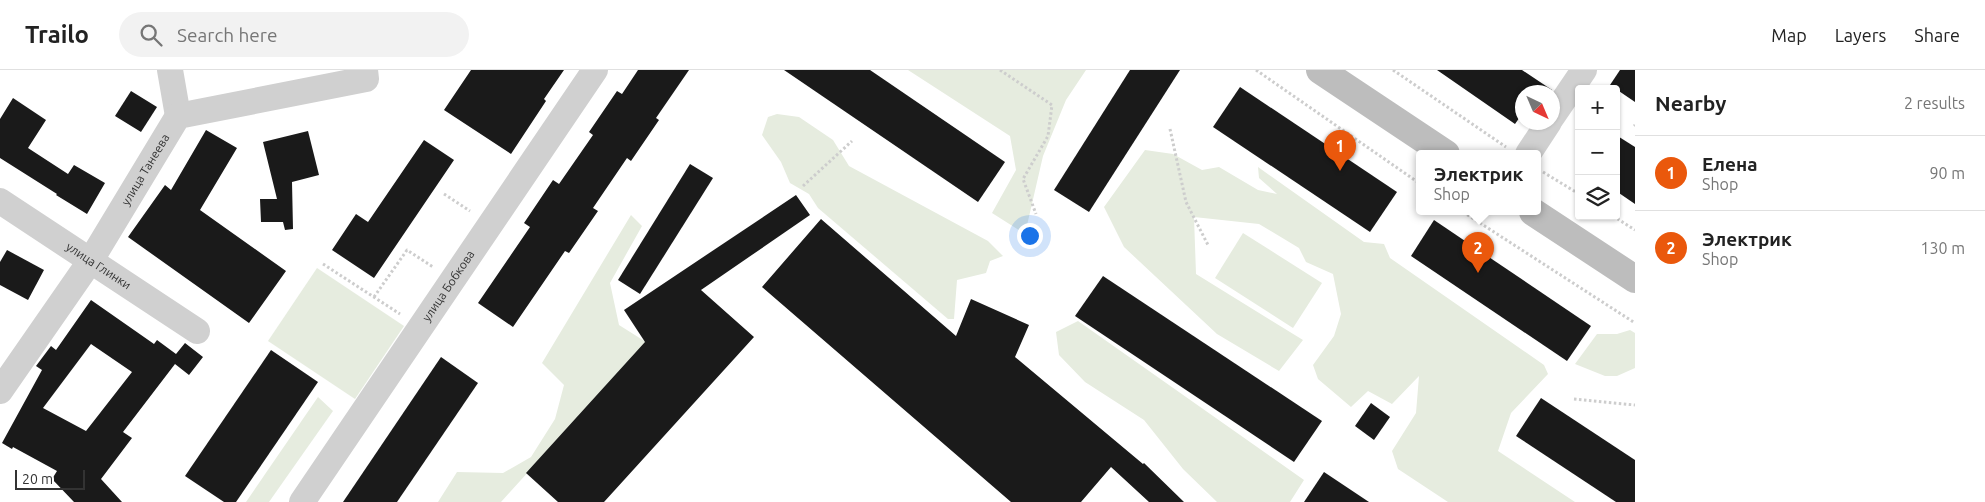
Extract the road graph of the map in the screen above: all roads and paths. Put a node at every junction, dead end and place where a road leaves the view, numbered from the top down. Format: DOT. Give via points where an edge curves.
graph roads {
  1 [pos="170,70"];
  2 [pos="365,70"];
  3 [pos="595,70"];
  4 [pos="1256,70"];
  5 [pos="1320,70"];
  6 [pos="1393,70"];
  7 [pos="1584,70"];
  8 [pos="1002,71"];
  9 [pos="1560,105"];
  10 [pos="178,116"];
  11 [pos="1170,129"];
  12 [pos="1541,130"];
  13 [pos="852,141"];
  14 [pos="1440,150"];
  15 [pos="1517,150"];
  16 [pos="1522,150"];
  17 [pos="1541,170"];
  18 [pos="1416,181"];
  19 [pos="803,186"];
  20 [pos="1575,192"];
  21 [pos="444,194"];
  22 [pos="0,201"];
  23 [pos="1036,214"];
  24 [pos="1468,215"];
  25 [pos="1538,215"];
  26 [pos="1619,220"];
  27 [pos="489,224"];
  28 [pos="1635,230"];
  29 [pos="1208,245"];
  30 [pos="91,260"];
  31 [pos="323,264"];
  32 [pos="451,279"];
  33 [pos="1635,279"];
  34 [pos="374,297"];
  35 [pos="1635,322"];
  36 [pos="419,327"];
  37 [pos="197,331"];
  38 [pos="0,391"];
  39 [pos="1574,399"];
  40 [pos="1635,406"];
  41 [pos="302,502"];
  1 -- 10 [label="street"];
  2 -- 10 [label="street" via="366,79"];
  3 -- 27 [label="street, улица Бобкова"];
  4 -- 18 [label="path"];
  5 -- 14 [label="main road"];
  6 -- 15 [label="path"];
  7 -- 9 [label="street"];
  8 -- 23 [label="path" via="1052,105 1048,136 1023,179"];
  10 -- 30 [label="street, улица Танеева"];
  11 -- 29 [label="path" via="1186,202"];
  12 -- 16 [label="street"];
  13 -- 19 [label="path"];
  17 -- 20 [label="path"];
  21 -- 27 [label="path"];
  22 -- 30 [label="street, улица Глинки"];
  24 -- 35 [label="path"];
  25 -- 33 [label="main road"];
  26 -- 28 [label="path"];
  27 -- 32 [label="street, улица Бобкова"];
  30 -- 37 [label="street, улица Глинки"];
  30 -- 38 [label="street, улица Танеева"];
  31 -- 34 [label="path"];
  32 -- 34 [label="path" via="406,250"];
  32 -- 36 [label="street, улица Бобкова"];
  34 -- 36 [label="path"];
  36 -- 41 [label="street, улица Бобкова"];
  39 -- 40 [label="path"];
}
